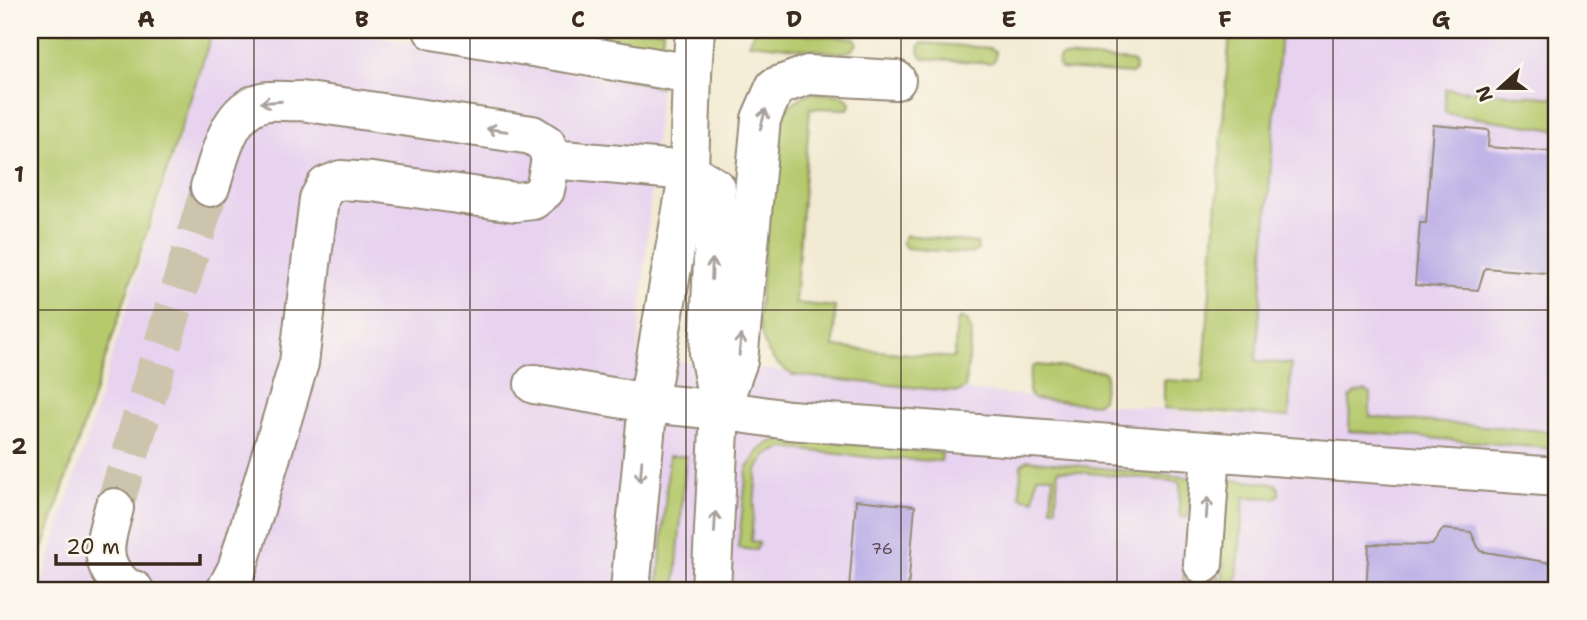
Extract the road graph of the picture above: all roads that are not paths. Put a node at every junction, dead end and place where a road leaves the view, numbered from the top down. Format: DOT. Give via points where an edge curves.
graph roads {
  1 [pos="433,30"];
  2 [pos="695,30"];
  3 [pos="721,30"];
  4 [pos="692,74"];
  5 [pos="897,80"];
  6 [pos="551,159"];
  7 [pos="689,171"];
  8 [pos="210,187"];
  9 [pos="534,384"];
  10 [pos="648,403"];
  11 [pos="720,410"];
  12 [pos="1211,452"];
  13 [pos="1557,477"];
  14 [pos="114,508"];
  15 [pos="1203,564"];
  16 [pos="134,590"];
  17 [pos="226,590"];
  18 [pos="630,590"];
  19 [pos="711,590"];
  1 -- 4 [label="street"];
  2 -- 4 [label="street"];
  3 -- 4 [label="street"];
  4 -- 7 [label="street"];
  11 -- 5 [label="street, one-way" via="738,361 761,119 775,87 808,75"];
  6 -- 7 [label="street"];
  6 -- 8 [label="street, one-way" via="546,144 532,135 300,102 262,102 244,110 230,129"];
  6 -- 17 [label="street" via="545,190 533,200 514,202 372,182 341,180 326,186 318,199 299,363 237,569"];
  7 -- 10 [label="street"];
  11 -- 7 [label="street, one-way" via="709,354 716,188"];
  9 -- 10 [label="street"];
  10 -- 11 [label="street"];
  10 -- 18 [label="street, one-way"];
  11 -- 12 [label="street" via="789,420"];
  19 -- 11 [label="street, one-way"];
  12 -- 13 [label="street"];
  15 -- 12 [label="street, one-way"];
  14 -- 16 [label="street" via="104,550 109,572"];
}
